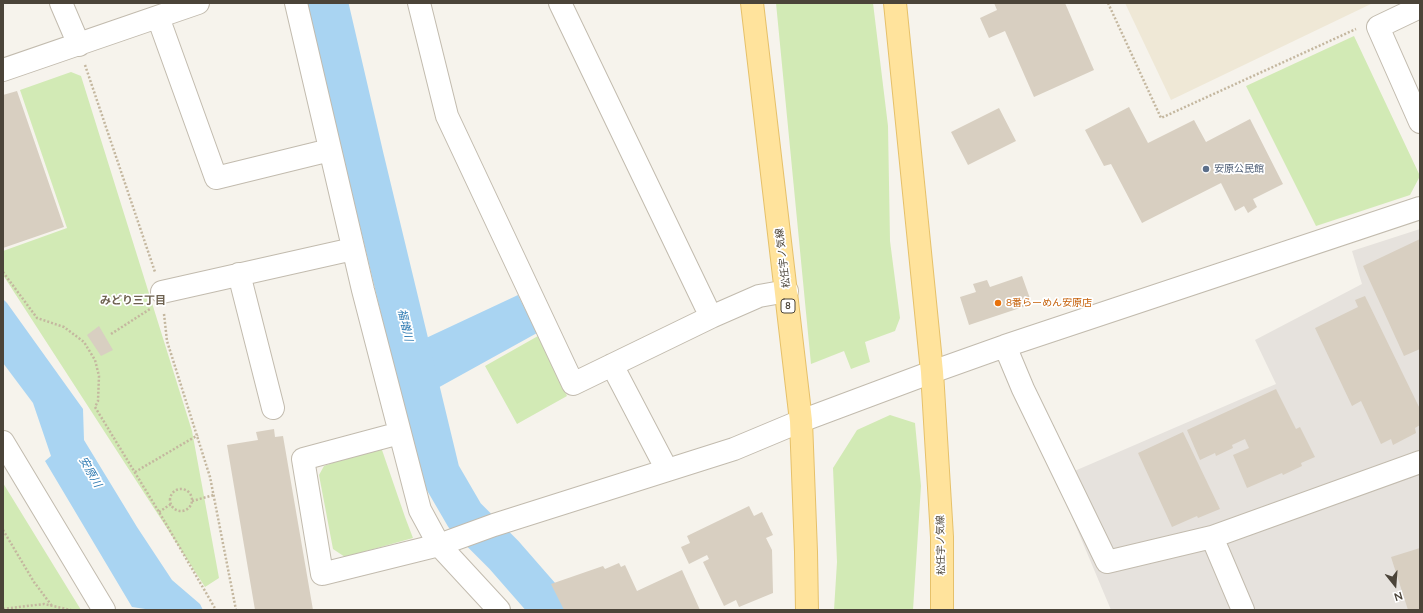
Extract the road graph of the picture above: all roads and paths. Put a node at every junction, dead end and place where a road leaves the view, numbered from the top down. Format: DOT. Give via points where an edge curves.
graph roads {
  1 [pos="60,3"];
  2 [pos="198,3"];
  3 [pos="296,3"];
  4 [pos="420,3"];
  5 [pos="560,3"];
  6 [pos="752,3"];
  7 [pos="895,3"];
  8 [pos="1108,3"];
  9 [pos="1420,7"];
  10 [pos="158,17"];
  11 [pos="1378,27"];
  12 [pos="79,45"];
  13 [pos="3,70"];
  14 [pos="1420,122"];
  15 [pos="330,150"];
  16 [pos="1420,208"];
  17 [pos="353,249"];
  18 [pos="3,272"];
  19 [pos="239,274"];
  20 [pos="787,291"];
  21 [pos="162,297"];
  22 [pos="712,318"];
  23 [pos="111,334"];
  24 [pos="1005,346"];
  25 [pos="612,365"];
  26 [pos="932,372"];
  27 [pos="273,408"];
  28 [pos="801,421"];
  29 [pos="400,433"];
  30 [pos="198,435"];
  31 [pos="3,442"];
  32 [pos="1420,462"];
  33 [pos="667,470"];
  34 [pos="135,472"];
  35 [pos="214,495"];
  36 [pos="192,500"];
  37 [pos="171,504"];
  38 [pos="159,512"];
  39 [pos="3,530"];
  40 [pos="1212,538"];
  41 [pos="448,541"];
  42 [pos="52,606"];
  43 [pos="3,609"];
  44 [pos="71,610"];
  45 [pos="104,610"];
  46 [pos="216,610"];
  47 [pos="236,610"];
  48 [pos="499,610"];
  49 [pos="807,610"];
  50 [pos="942,610"];
  51 [pos="1243,610"];
  1 -- 12 [label="street"];
  2 -- 10 [label="street"];
  3 -- 15 [label="street"];
  4 -- 25 [label="street" via="447,116 573,384"];
  5 -- 22 [label="street"];
  6 -- 20 [label="main road, 松任宇ノ気線 / 8"];
  7 -- 26 [label="main road, 松任宇ノ気線"];
  8 -- 11 [label="path" via="1161,118 1359,27"];
  9 -- 11 [label="street"];
  10 -- 12 [label="street"];
  10 -- 15 [label="street" via="216,178"];
  11 -- 14 [label="street"];
  12 -- 13 [label="street"];
  12 -- 21 [label="path"];
  15 -- 17 [label="street"];
  16 -- 24 [label="street"];
  17 -- 19 [label="street"];
  17 -- 29 [label="street"];
  18 -- 34 [label="path" via="37,318 64,327 84,342 95,360 99,376 98,402 95,407"];
  19 -- 21 [label="street"];
  19 -- 27 [label="street"];
  20 -- 22 [label="street" via="759,296"];
  20 -- 28 [label="main road, 松任宇ノ気線 / 8"];
  21 -- 23 [label="path"];
  21 -- 30 [label="path" via="167,342"];
  22 -- 25 [label="street"];
  24 -- 26 [label="street"];
  24 -- 40 [label="street" via="1023,389 1107,562"];
  25 -- 33 [label="street"];
  26 -- 28 [label="street"];
  26 -- 50 [label="main road, 松任宇ノ気線" via="942,537"];
  28 -- 33 [label="street" via="734,449"];
  28 -- 49 [label="main road, 松任宇ノ気線 / 8"];
  29 -- 41 [label="street" via="420,510"];
  29 -- 41 [label="street" via="303,459 322,574"];
  30 -- 34 [label="path"];
  30 -- 35 [label="path"];
  31 -- 45 [label="street"];
  32 -- 40 [label="street"];
  33 -- 41 [label="street"];
  34 -- 38 [label="path"];
  35 -- 36 [label="path"];
  35 -- 47 [label="path"];
  36 -- 37 [label="path" via="190,507 183,511 176,510"];
  36 -- 37 [label="path" via="190,494 181,489 174,491 170,497"];
  37 -- 38 [label="path"];
  38 -- 46 [label="path"];
  39 -- 42 [label="path" via="34,582"];
  40 -- 51 [label="street"];
  41 -- 48 [label="street"];
  42 -- 43 [label="path" via="44,604"];
  42 -- 44 [label="path"];
}
